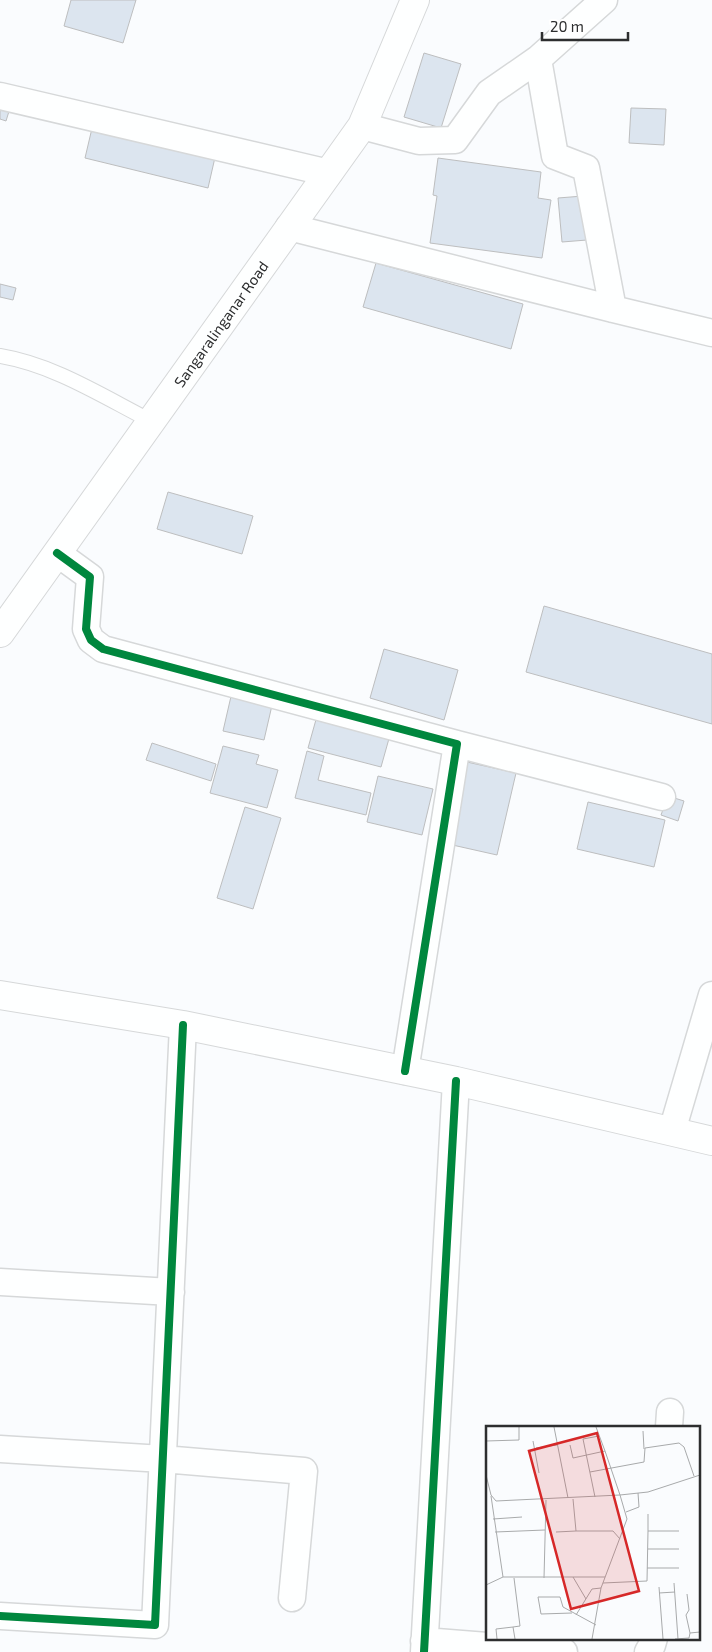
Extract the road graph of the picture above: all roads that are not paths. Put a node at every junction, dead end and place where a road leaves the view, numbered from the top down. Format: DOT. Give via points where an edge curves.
graph roads {
  1 [pos="415,0"];
  2 [pos="604,0"];
  3 [pos="538,59"];
  4 [pos="0,96"];
  5 [pos="362,126"];
  6 [pos="329,174"];
  7 [pos="289,227"];
  8 [pos="613,309"];
  9 [pos="712,333"];
  10 [pos="0,356"];
  11 [pos="151,420"];
  12 [pos="57,553"];
  13 [pos="0,633"];
  14 [pos="457,744"];
  15 [pos="662,797"];
  16 [pos="0,995"];
  17 [pos="712,995"];
  18 [pos="183,1025"];
  19 [pos="405,1071"];
  20 [pos="456,1081"];
  21 [pos="672,1131"];
  22 [pos="712,1141"];
  23 [pos="0,1282"];
  24 [pos="171,1292"];
  25 [pos="0,1450"];
  26 [pos="163,1459"];
  27 [pos="292,1598"];
  28 [pos="0,1616"];
  29 [pos="653,1640"];
  30 [pos="424,1646"];
  31 [pos="564,1652"];
  32 [pos="648,1652"];
  1 -- 5 [label="main road, Sangaralinganar Road"];
  2 -- 3 [label="street"];
  3 -- 5 [label="street" via="489,93 455,140 419,141"];
  3 -- 8 [label="street" via="556,156 586,168"];
  4 -- 6 [label="street"];
  5 -- 6 [label="main road, Sangaralinganar Road"];
  6 -- 7 [label="main road, Sangaralinganar Road"];
  7 -- 8 [label="street"];
  7 -- 11 [label="main road, Sangaralinganar Road"];
  8 -- 9 [label="street"];
  10 -- 11 [label="lane" via="35,364 66,377"];
  11 -- 12 [label="main road, Sangaralinganar Road"];
  12 -- 13 [label="main road, Sangaralinganar Road"];
  12 -- 14 [label="street" via="90,577 86,629 91,640 104,649"];
  14 -- 15 [label="street"];
  14 -- 19 [label="street"];
  16 -- 18 [label="main road"];
  17 -- 21 [label="street"];
  18 -- 19 [label="main road"];
  18 -- 24 [label="street"];
  19 -- 20 [label="main road"];
  20 -- 21 [label="main road"];
  20 -- 30 [label="street"];
  21 -- 22 [label="main road"];
  23 -- 24 [label="street"];
  24 -- 26 [label="street"];
  25 -- 26 [label="street"];
  26 -- 27 [label="street" via="304,1470"];
  26 -- 28 [label="street" via="155,1625"];
  29 -- 32 [label="street"];
  30 -- 31 [label="street"];
}
